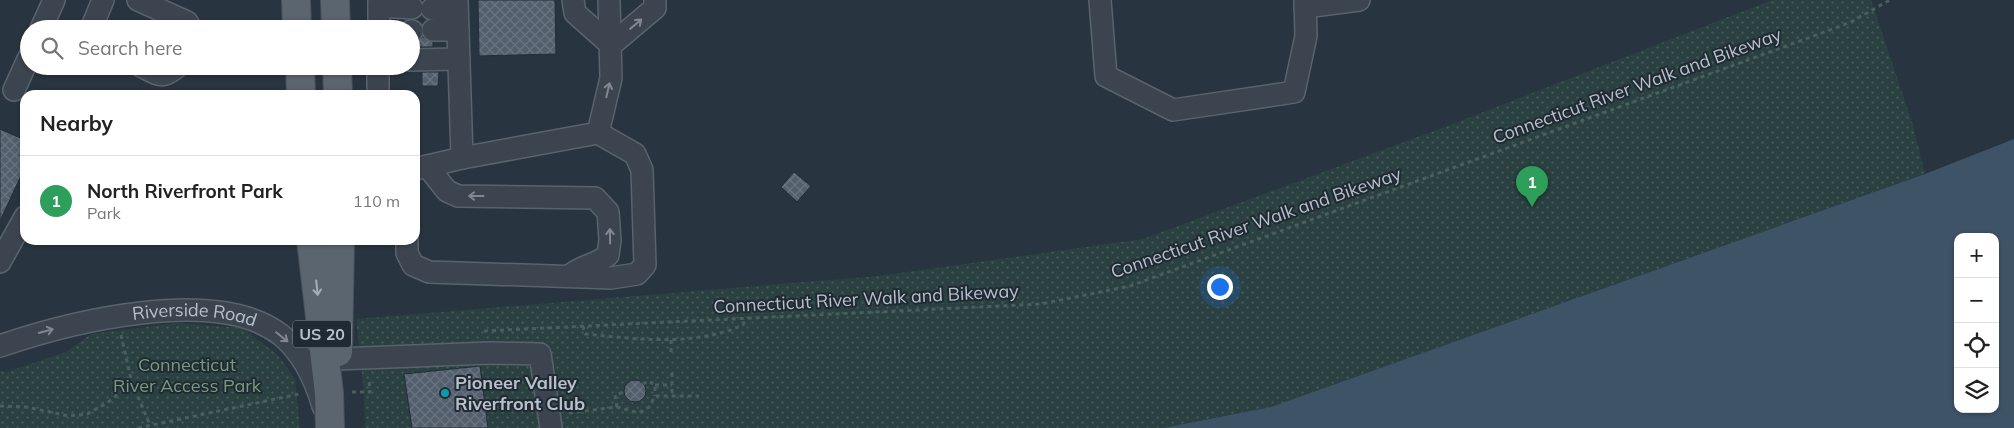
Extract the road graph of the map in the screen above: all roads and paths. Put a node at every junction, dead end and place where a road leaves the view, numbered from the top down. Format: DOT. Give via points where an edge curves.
graph roads {
  1 [pos="54,0"];
  2 [pos="138,0"];
  3 [pos="296,0"];
  4 [pos="335,0"];
  5 [pos="573,0"];
  6 [pos="609,0"];
  7 [pos="655,0"];
  8 [pos="1100,0"];
  9 [pos="1359,0"];
  10 [pos="1890,0"];
  11 [pos="102,1"];
  12 [pos="379,3"];
  13 [pos="1305,4"];
  14 [pos="457,14"];
  15 [pos="45,20"];
  16 [pos="95,20"];
  17 [pos="183,20"];
  18 [pos="297,20"];
  19 [pos="336,20"];
  20 [pos="379,20"];
  21 [pos="416,20"];
  22 [pos="420,22"];
  23 [pos="611,45"];
  24 [pos="459,59"];
  25 [pos="420,60"];
  26 [pos="22,75"];
  27 [pos="300,75"];
  28 [pos="337,75"];
  29 [pos="378,75"];
  30 [pos="301,90"];
  31 [pos="338,90"];
  32 [pos="378,90"];
  33 [pos="15,91"];
  34 [pos="598,133"];
  35 [pos="462,158"];
  36 [pos="421,168"];
  37 [pos="20,226"];
  38 [pos="312,245"];
  39 [pos="340,245"];
  40 [pos="407,245"];
  41 [pos="0,262"];
  42 [pos="568,277"];
  43 [pos="746,318"];
  44 [pos="583,326"];
  45 [pos="120,329"];
  46 [pos="475,331"];
  47 [pos="671,340"];
  48 [pos="0,346"];
  49 [pos="671,352"];
  50 [pos="338,359"];
  51 [pos="368,359"];
  52 [pos="672,373"];
  53 [pos="132,383"];
  54 [pos="643,384"];
  55 [pos="655,385"];
  56 [pos="672,385"];
  57 [pos="358,392"];
  58 [pos="624,392"];
  59 [pos="301,393"];
  60 [pos="655,396"];
  61 [pos="672,396"];
  62 [pos="699,396"];
  63 [pos="0,406"];
  64 [pos="617,407"];
  65 [pos="580,412"];
  66 [pos="150,426"];
  67 [pos="138,428"];
  68 [pos="330,428"];
  69 [pos="551,428"];
  1 -- 15 [label="street"];
  2 -- 17 [label="street"];
  3 -- 18 [label="main road"];
  4 -- 19 [label="main road"];
  5 -- 23 [label="street" via="575,13"];
  6 -- 23 [label="street"];
  23 -- 7 [label="street, one-way" via="655,8"];
  8 -- 13 [label="street" via="1106,76 1173,110 1294,92 1306,36"];
  9 -- 13 [label="street"];
  10 -- 43 [label="path, Connecticut River Walk and Bikeway" via="1849,23 1130,286 1041,304"];
  11 -- 16 [label="street"];
  12 -- 20 [label="street"];
  12 -- 21 [label="street"];
  14 -- 22 [label="street"];
  14 -- 24 [label="street"];
  34 -- 23 [label="street, one-way" via="611,78"];
  24 -- 25 [label="street"];
  24 -- 35 [label="street"];
  26 -- 33 [label="street"];
  27 -- 30 [label="main road"];
  28 -- 31 [label="main road"];
  29 -- 32 [label="street"];
  34 -- 35 [label="street"];
  34 -- 42 [label="street" via="634,154 642,170 644,265 637,274 611,278"];
  35 -- 36 [label="street"];
  42 -- 36 [label="street, one-way" via="608,256 608,212 602,203 595,198 458,196 447,191"];
  37 -- 41 [label="street"];
  38 -- 68 [label="main road, US 20, one-way"];
  39 -- 50 [label="main road, US 20"];
  40 -- 42 [label="street" via="413,265 429,272"];
  43 -- 44 [label="path, Connecticut River Walk and Bikeway"];
  43 -- 47 [label="path" via="743,325 733,330"];
  44 -- 46 [label="path, Connecticut River Walk and Bikeway"];
  44 -- 47 [label="path" via="585,334"];
  45 -- 53 [label="path"];
  47 -- 49 [label="path"];
  48 -- 68 [label="street, Riverside Road, one-way" via="61,327 118,315 177,311 236,315 271,328 299,354 317,386"];
  50 -- 51 [label="street"];
  50 -- 68 [label="main road, US 20"];
  51 -- 57 [label="path" via="370,392"];
  51 -- 69 [label="street" via="540,354"];
  52 -- 56 [label="path"];
  53 -- 63 [label="path" via="87,414 69,416 26,407"];
  53 -- 66 [label="path"];
  54 -- 55 [label="path" via="648,381"];
  55 -- 56 [label="path"];
  55 -- 60 [label="path"];
  56 -- 61 [label="path"];
  58 -- 64 [label="path" via="615,395"];
  59 -- 66 [label="path"];
  60 -- 61 [label="path"];
  60 -- 64 [label="path" via="649,407 639,413"];
  61 -- 62 [label="path"];
  64 -- 65 [label="path"];
  66 -- 67 [label="path"];
}
